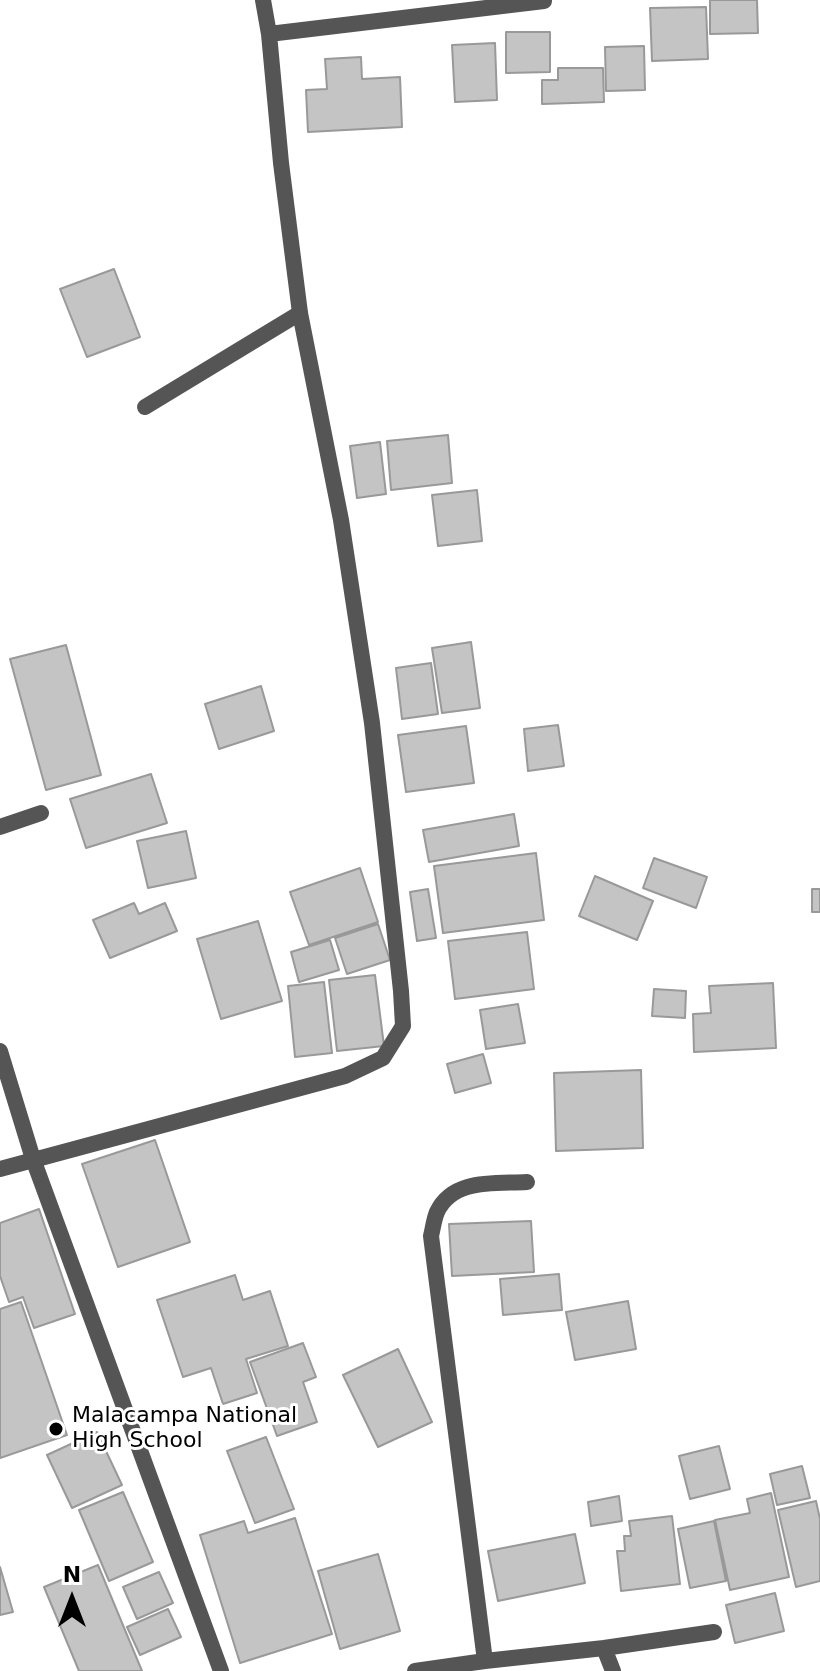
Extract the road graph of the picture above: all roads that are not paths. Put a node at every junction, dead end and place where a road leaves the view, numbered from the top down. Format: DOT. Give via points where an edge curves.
graph roads {
  1 [pos="263,0"];
  2 [pos="544,1"];
  3 [pos="269,34"];
  4 [pos="300,313"];
  5 [pos="145,407"];
  6 [pos="41,813"];
  7 [pos="0,827"];
  8 [pos="0,1051"];
  9 [pos="33,1159"];
  10 [pos="0,1169"];
  11 [pos="527,1182"];
  12 [pos="714,1632"];
  13 [pos="604,1648"];
  14 [pos="485,1661"];
  15 [pos="221,1671"];
  16 [pos="415,1671"];
  17 [pos="613,1671"];
  1 -- 3 [label="street"];
  2 -- 3 [label="street"];
  3 -- 4 [label="street"];
  4 -- 5 [label="street"];
  4 -- 9 [label="street" via="341,520 372,723 403,1026 383,1058 345,1076"];
  6 -- 7 [label="street"];
  8 -- 9 [label="street"];
  9 -- 10 [label="street"];
  9 -- 15 [label="street"];
  11 -- 14 [label="street" via="468,1185 447,1197 431,1236"];
  12 -- 13 [label="street"];
  13 -- 14 [label="street"];
  13 -- 17 [label="street"];
  14 -- 16 [label="street"];
}
